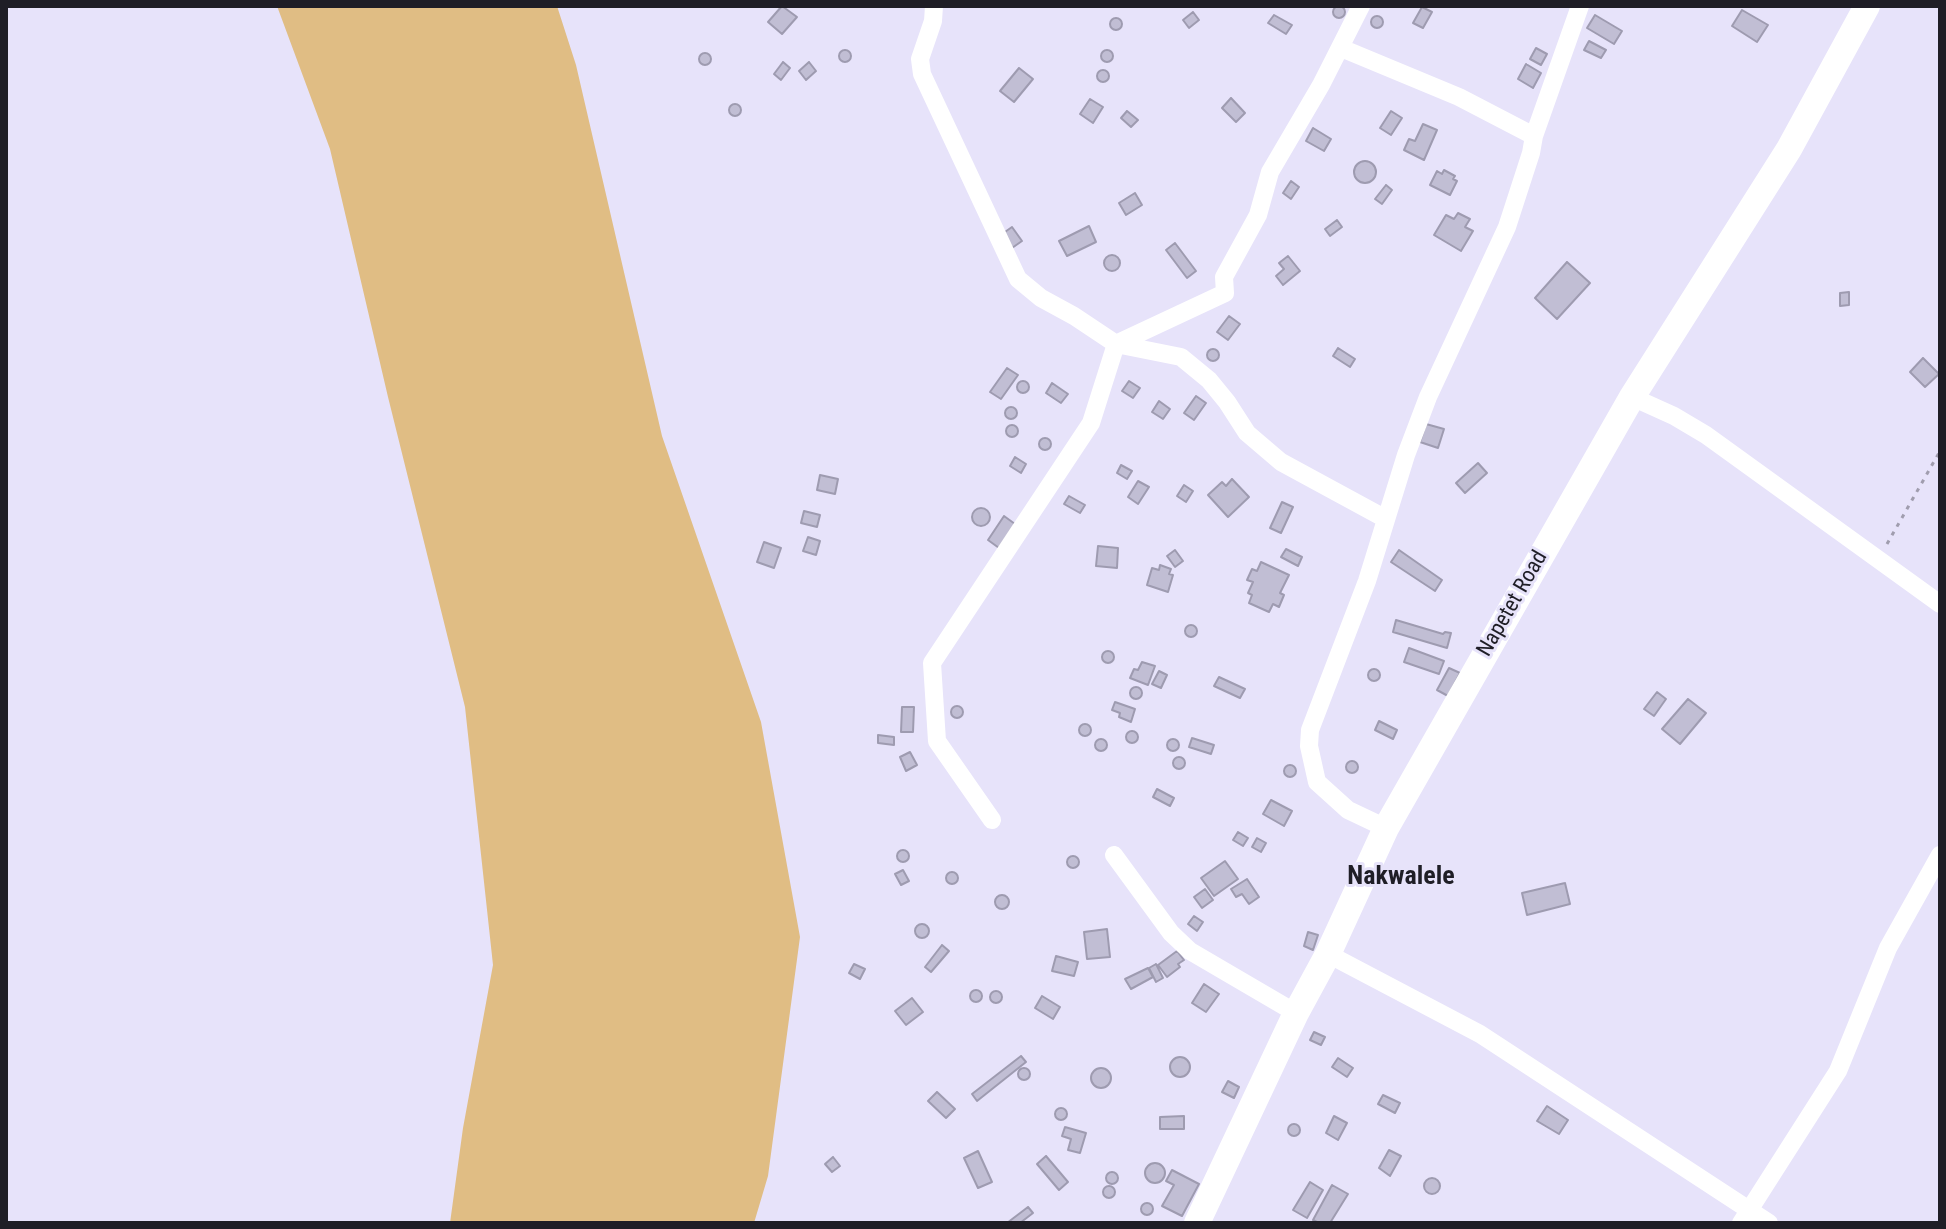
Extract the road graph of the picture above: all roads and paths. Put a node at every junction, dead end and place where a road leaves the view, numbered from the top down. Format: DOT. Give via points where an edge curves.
graph roads {
  1 [pos="934,6"];
  2 [pos="1361,6"];
  3 [pos="1580,6"];
  4 [pos="1867,6"];
  5 [pos="1341,48"];
  6 [pos="1534,136"];
  7 [pos="1116,344"];
  8 [pos="1632,397"];
  9 [pos="1940,451"];
  10 [pos="1386,519"];
  11 [pos="1879,558"];
  12 [pos="1940,604"];
  13 [pos="992,820"];
  14 [pos="1386,828"];
  15 [pos="1114,855"];
  16 [pos="1940,855"];
  17 [pos="1328,954"];
  18 [pos="1296,1013"];
  19 [pos="1746,1217"];
  20 [pos="1197,1223"];
  21 [pos="1769,1223"];
  1 -- 7 [label="street" via="920,59 922,74 1018,279"];
  2 -- 5 [label="street"];
  3 -- 6 [label="street"];
  4 -- 8 [label="main road, Napetet Road" via="1789,149"];
  5 -- 6 [label="street" via="1459,97"];
  5 -- 7 [label="street" via="1270,172 1258,215 1224,277 1225,293"];
  6 -- 10 [label="street" via="1507,227 1428,397"];
  7 -- 10 [label="street" via="1181,357 1209,380 1247,433 1281,462"];
  7 -- 13 [label="street" via="1091,423 932,663 937,741"];
  8 -- 11 [label="street" via="1706,435"];
  8 -- 14 [label="main road, Napetet Road"];
  9 -- 11 [label="path"];
  10 -- 14 [label="street" via="1310,730 1309,746 1317,782 1326,792"];
  11 -- 12 [label="street"];
  14 -- 17 [label="main road, Napetet Road"];
  15 -- 18 [label="street" via="1190,951"];
  16 -- 19 [label="street" via="1888,948 1838,1071"];
  17 -- 18 [label="main road, Napetet Road"];
  17 -- 19 [label="street" via="1480,1034"];
  18 -- 20 [label="main road, Napetet Road"];
  19 -- 21 [label="street"];
}
